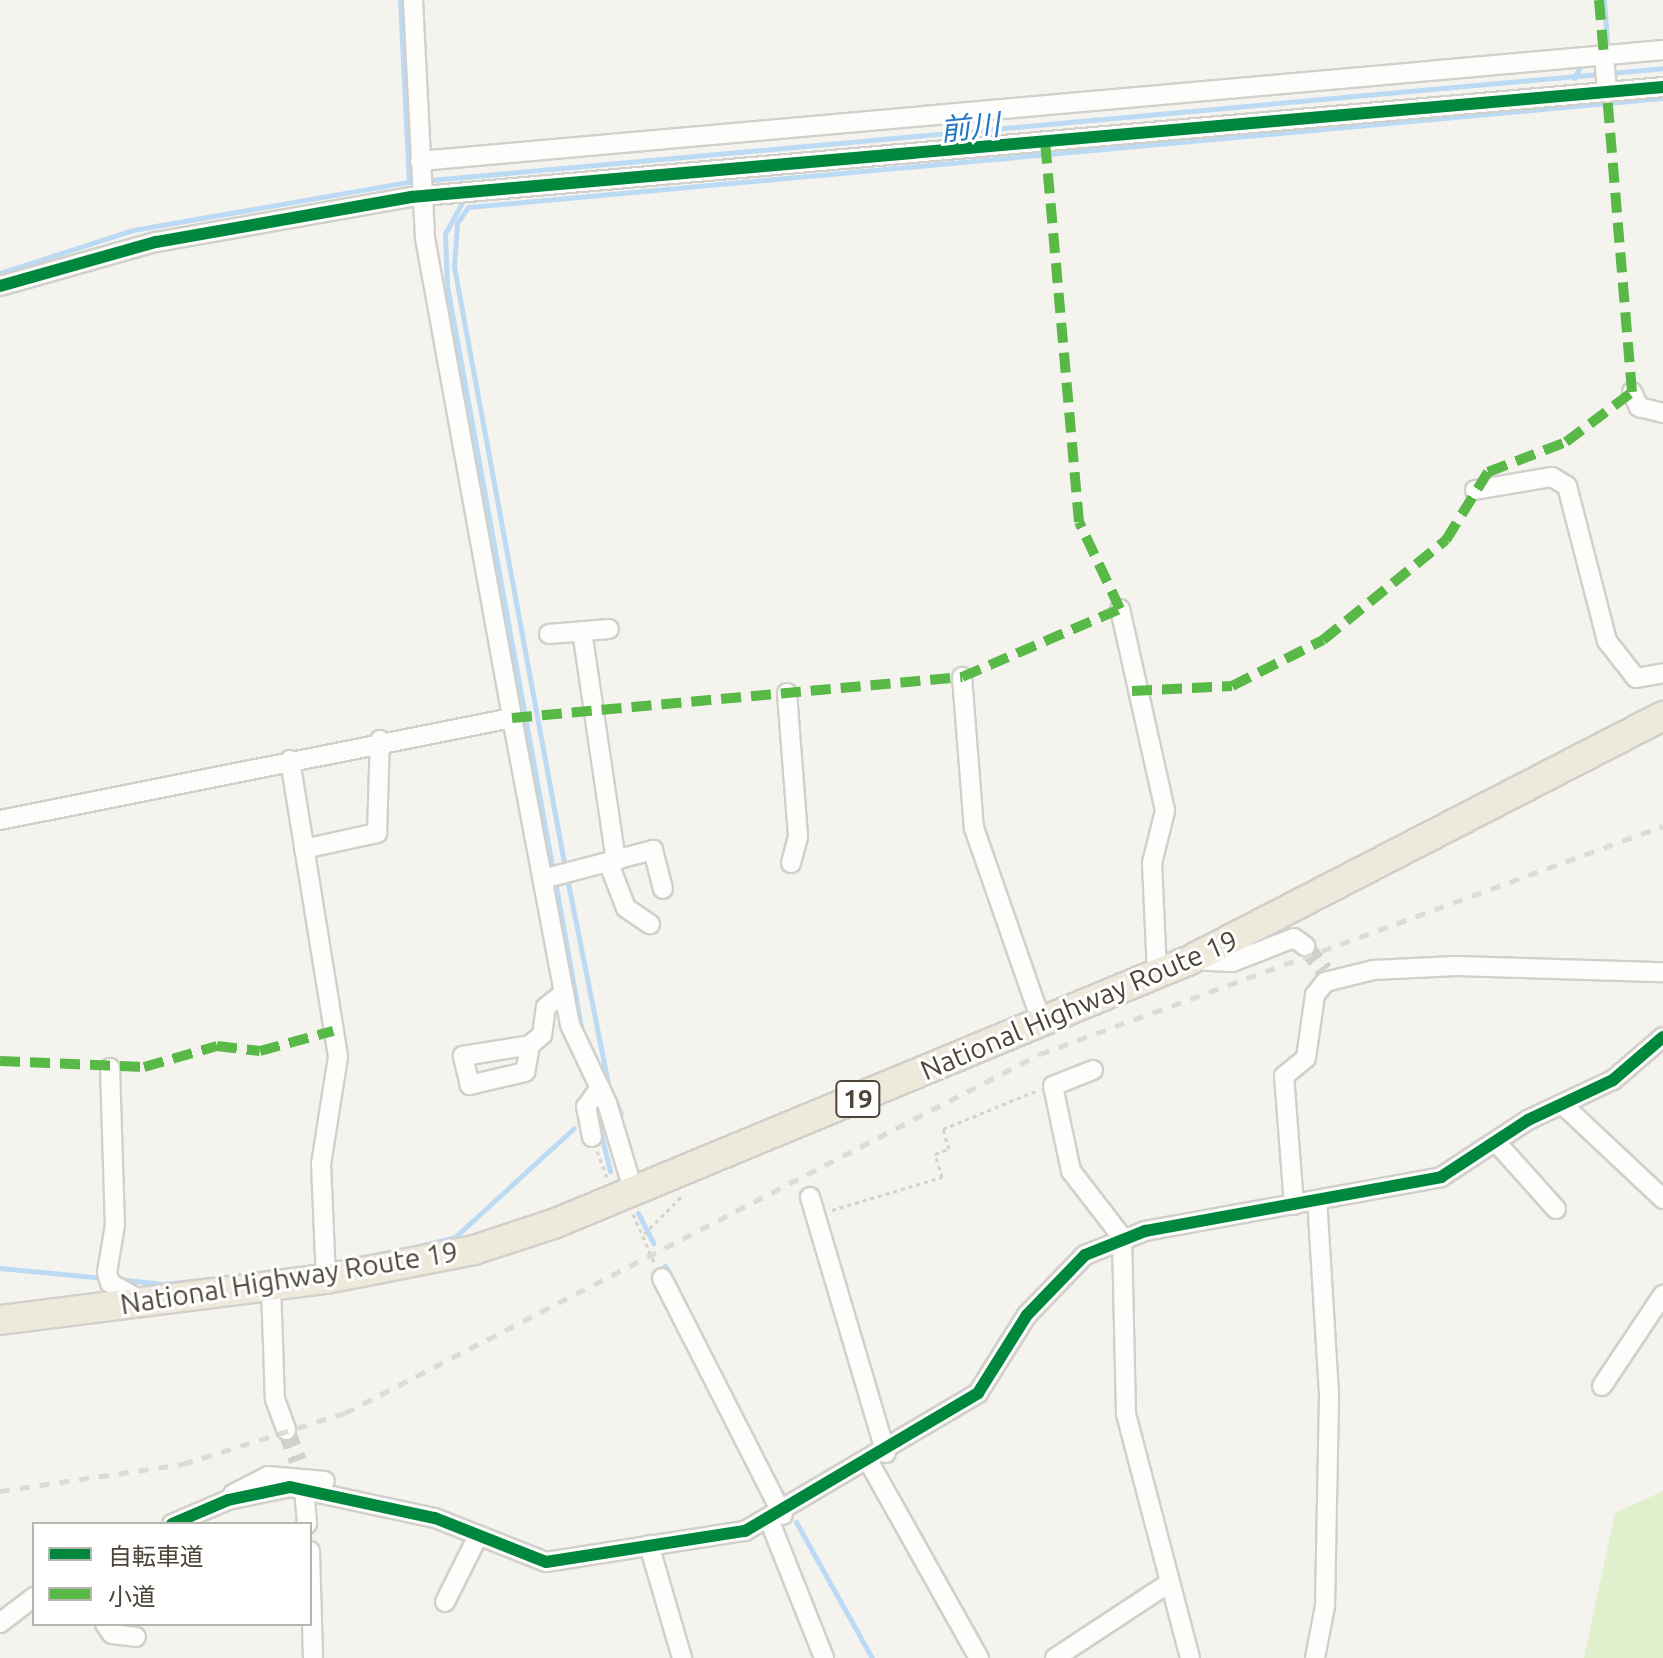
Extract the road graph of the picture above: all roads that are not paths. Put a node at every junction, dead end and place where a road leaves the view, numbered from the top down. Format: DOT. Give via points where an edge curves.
graph roads {
  1 [pos="413,0"];
  2 [pos="1663,50"];
  3 [pos="1604,56"];
  4 [pos="1663,87"];
  5 [pos="1607,93"];
  6 [pos="421,179"];
  7 [pos="0,286"];
  8 [pos="1632,392"];
  9 [pos="1663,413"];
  10 [pos="1475,490"];
  11 [pos="1120,609"];
  12 [pos="609,629"];
  13 [pos="582,631"];
  14 [pos="549,634"];
  15 [pos="1663,673"];
  16 [pos="962,677"];
  17 [pos="787,693"];
  18 [pos="1663,716"];
  19 [pos="512,718"];
  20 [pos="380,740"];
  21 [pos="290,760"];
  22 [pos="0,820"];
  23 [pos="304,849"];
  24 [pos="613,863"];
  25 [pos="791,863"];
  26 [pos="543,879"];
  27 [pos="663,889"];
  28 [pos="650,924"];
  29 [pos="1305,946"];
  30 [pos="1190,960"];
  31 [pos="1324,970"];
  32 [pos="1373,970"];
  33 [pos="1663,972"];
  34 [pos="1157,974"];
  35 [pos="564,993"];
  36 [pos="1042,1023"];
  37 [pos="1663,1037"];
  38 [pos="530,1045"];
  39 [pos="110,1068"];
  40 [pos="1093,1070"];
  41 [pos="600,1088"];
  42 [pos="1562,1104"];
  43 [pos="592,1137"];
  44 [pos="1496,1142"];
  45 [pos="625,1196"];
  46 [pos="1663,1199"];
  47 [pos="1317,1200"];
  48 [pos="1294,1205"];
  49 [pos="812,1206"];
  50 [pos="1556,1209"];
  51 [pos="1122,1237"];
  52 [pos="326,1279"];
  53 [pos="271,1287"];
  54 [pos="663,1288"];
  55 [pos="1663,1295"];
  56 [pos="143,1301"];
  57 [pos="0,1320"];
  58 [pos="1602,1386"];
  59 [pos="282,1422"];
  60 [pos="878,1458"];
  61 [pos="300,1475"];
  62 [pos="776,1519"];
  63 [pos="177,1522"];
  64 [pos="307,1522"];
  65 [pos="477,1538"];
  66 [pos="649,1545"];
  67 [pos="1169,1583"];
  68 [pos="32,1599"];
  69 [pos="445,1602"];
  70 [pos="312,1622"];
  71 [pos="0,1623"];
  72 [pos="106,1626"];
  73 [pos="136,1637"];
  74 [pos="313,1658"];
  75 [pos="682,1658"];
  76 [pos="824,1658"];
  77 [pos="979,1658"];
  78 [pos="1055,1658"];
  79 [pos="1190,1658"];
  80 [pos="1315,1658"];
  1 -- 6 [label="street"];
  2 -- 3 [label="street"];
  3 -- 5 [label="street"];
  3 -- 6 [label="street"];
  4 -- 5 [label="street"];
  5 -- 6 [label="street" via="459,194"];
  6 -- 7 [label="street" via="156,242"];
  6 -- 19 [label="street"];
  8 -- 9 [label="street" via="1639,407"];
  10 -- 15 [label="street" via="1552,477 1567,486 1607,641 1636,678"];
  11 -- 34 [label="street" via="1165,811 1152,863"];
  12 -- 13 [label="street"];
  13 -- 14 [label="street"];
  13 -- 24 [label="street"];
  16 -- 36 [label="street" via="974,828"];
  17 -- 25 [label="street" via="798,837"];
  18 -- 30 [label="highway, National Highway Route 19 / 19"];
  19 -- 20 [label="street"];
  19 -- 26 [label="street"];
  20 -- 21 [label="street"];
  20 -- 23 [label="street" via="377,833"];
  21 -- 22 [label="street"];
  21 -- 23 [label="street"];
  23 -- 52 [label="street" via="338,1057 321,1164"];
  24 -- 26 [label="street"];
  24 -- 27 [label="street" via="653,850"];
  24 -- 28 [label="street" via="626,908"];
  26 -- 35 [label="street"];
  29 -- 30 [label="street" via="1294,938 1232,962"];
  30 -- 34 [label="highway, National Highway Route 19 / 19"];
  31 -- 32 [label="street"];
  32 -- 33 [label="street"];
  32 -- 48 [label="street" via="1325,982 1315,995 1306,1058 1284,1076"];
  34 -- 36 [label="highway, National Highway Route 19 / 19"];
  35 -- 38 [label="street" via="546,1007 542,1035"];
  35 -- 41 [label="street" via="570,1025"];
  36 -- 45 [label="highway, National Highway Route 19 / 19"];
  37 -- 42 [label="street" via="1637,1065"];
  39 -- 56 [label="street" via="115,1225 107,1273 110,1283"];
  40 -- 51 [label="street" via="1053,1086 1071,1171"];
  41 -- 43 [label="street" via="586,1107"];
  41 -- 45 [label="street"];
  42 -- 44 [label="street"];
  42 -- 46 [label="street"];
  44 -- 47 [label="street" via="1441,1177"];
  44 -- 50 [label="street"];
  45 -- 52 [label="highway, National Highway Route 19 / 19" via="474,1250"];
  47 -- 48 [label="street"];
  47 -- 80 [label="street" via="1329,1394 1325,1606"];
  48 -- 51 [label="street"];
  49 -- 60 [label="street"];
  51 -- 60 [label="street" via="1085,1255 1043,1294 978,1393"];
  51 -- 67 [label="street" via="1126,1414"];
  52 -- 53 [label="highway, National Highway Route 19 / 19"];
  53 -- 56 [label="highway, National Highway Route 19 / 19"];
  53 -- 59 [label="street"];
  54 -- 62 [label="street"];
  55 -- 58 [label="street"];
  56 -- 57 [label="highway, National Highway Route 19 / 19"];
  60 -- 62 [label="street"];
  60 -- 77 [label="street"];
  61 -- 63 [label="street"];
  61 -- 64 [label="street"];
  61 -- 65 [label="street" via="362,1499 435,1518"];
  62 -- 66 [label="street"];
  62 -- 76 [label="street"];
  65 -- 66 [label="street" via="546,1562"];
  65 -- 69 [label="street"];
  66 -- 75 [label="street"];
  67 -- 78 [label="street"];
  67 -- 79 [label="street"];
  68 -- 71 [label="street"];
  70 -- 74 [label="street"];
  72 -- 73 [label="street" via="112,1634"];
}
